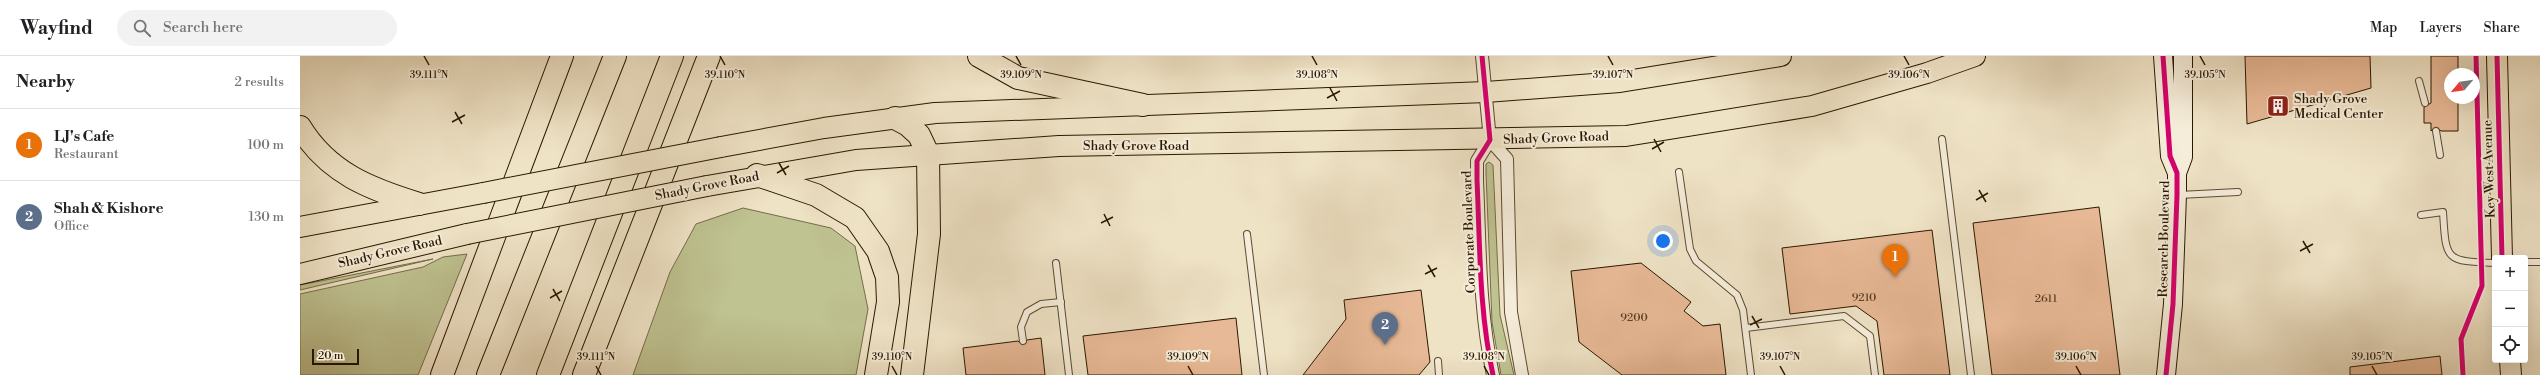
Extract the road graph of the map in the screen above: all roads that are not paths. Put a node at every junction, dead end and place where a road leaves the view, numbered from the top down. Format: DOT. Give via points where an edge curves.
graph roads {
  1 [pos="562,56"];
  2 [pos="615,56"];
  3 [pos="672,56"];
  4 [pos="709,56"];
  5 [pos="980,56"];
  6 [pos="1482,56"];
  7 [pos="1781,56"];
  8 [pos="1975,56"];
  9 [pos="2163,56"];
  10 [pos="2183,56"];
  11 [pos="2497,56"];
  12 [pos="2419,81"];
  13 [pos="1486,92"];
  14 [pos="2425,103"];
  15 [pos="1143,104"];
  16 [pos="895,118"];
  17 [pos="300,127"];
  18 [pos="2436,131"];
  19 [pos="1942,139"];
  20 [pos="1490,140"];
  21 [pos="928,154"];
  22 [pos="2440,155"];
  23 [pos="1679,172"];
  24 [pos="2177,173"];
  25 [pos="757,175"];
  26 [pos="2238,192"];
  27 [pos="2177,195"];
  28 [pos="419,204"];
  29 [pos="2421,215"];
  30 [pos="300,227"];
  31 [pos="1247,234"];
  32 [pos="2502,255"];
  33 [pos="2528,262"];
  34 [pos="2540,262"];
  35 [pos="1056,263"];
  36 [pos="2492,263"];
  37 [pos="300,274"];
  38 [pos="1060,302"];
  39 [pos="1746,328"];
  40 [pos="1022,340"];
  41 [pos="1438,361"];
  42 [pos="2510,363"];
  43 [pos="442,375"];
  44 [pos="488,375"];
  45 [pos="548,375"];
  46 [pos="584,375"];
  47 [pos="876,375"];
  48 [pos="912,375"];
  49 [pos="1069,375"];
  50 [pos="1264,375"];
  51 [pos="1439,375"];
  52 [pos="1493,375"];
  53 [pos="1522,375"];
  54 [pos="1751,375"];
  55 [pos="1875,375"];
  56 [pos="1971,375"];
  57 [pos="2166,375"];
  58 [pos="2511,375"];
  1 -- 43 [label="highway"];
  2 -- 44 [label="highway"];
  3 -- 45 [label="highway"];
  4 -- 46 [label="highway"];
  5 -- 15 [label="highway" via="1018,78"];
  6 -- 13 [label="street"];
  7 -- 13 [label="main road" via="1620,82"];
  8 -- 20 [label="main road, Shady Grove Road" via="1927,73 1812,106 1626,136"];
  9 -- 24 [label="street, Research Boulevard" via="2170,156"];
  10 -- 24 [label="street, Research Boulevard" via="2183,157"];
  11 -- 32 [label="main road, Key West Avenue"];
  12 -- 14 [label="lane"];
  13 -- 15 [label="main road"];
  13 -- 20 [label="street"];
  15 -- 16 [label="main road" via="935,113"];
  16 -- 21 [label="highway" via="919,135"];
  16 -- 28 [label="main road, bridge" via="824,128"];
  17 -- 28 [label="highway" via="309,142 330,164 375,191"];
  18 -- 22 [label="lane"];
  19 -- 56 [label="lane"];
  20 -- 21 [label="main road, Shady Grove Road" via="1059,146"];
  20 -- 52 [label="street, Corporate Boulevard" via="1477,161 1477,180 1483,307 1486,343"];
  20 -- 53 [label="street" via="1506,159 1511,312"];
  21 -- 25 [label="main road, Shady Grove Road" via="856,160"];
  21 -- 48 [label="highway" via="929,234"];
  23 -- 39 [label="lane" via="1690,249 1696,261 1737,295"];
  24 -- 27 [label="street, Research Boulevard"];
  25 -- 37 [label="main road, Shady Grove Road, bridge" via="467,234"];
  25 -- 47 [label="highway" via="816,195 855,218 878,251 887,278 888,302"];
  26 -- 27 [label="lane"];
  27 -- 57 [label="street, Research Boulevard" via="2174,304"];
  28 -- 30 [label="main road"];
  29 -- 36 [label="lane" via="2444,212 2445,244 2451,257"];
  31 -- 50 [label="lane"];
  33 -- 34 [label="lane"];
  35 -- 38 [label="lane"];
  38 -- 40 [label="lane" via="1041,304 1027,312 1021,327"];
  38 -- 49 [label="lane"];
  39 -- 54 [label="lane"];
  39 -- 55 [label="lane" via="1844,316 1870,336"];
  41 -- 51 [label="lane"];
  42 -- 58 [label="main road"];
}
